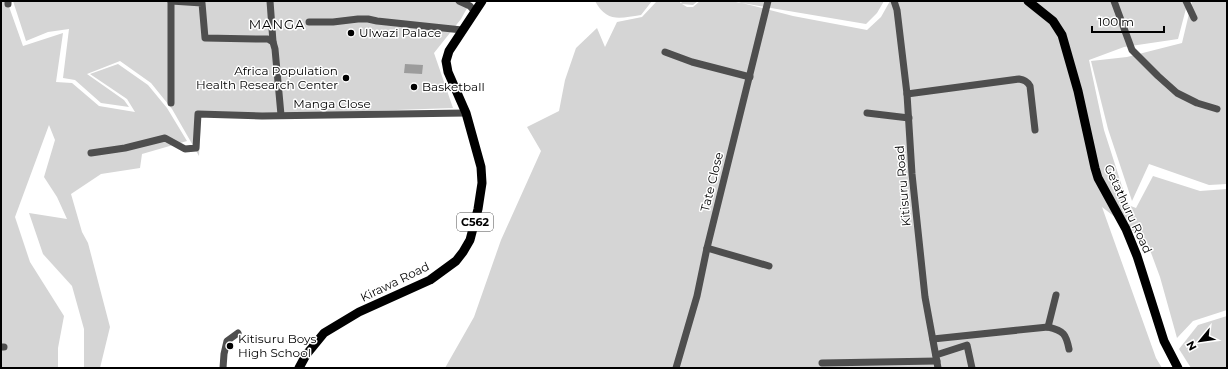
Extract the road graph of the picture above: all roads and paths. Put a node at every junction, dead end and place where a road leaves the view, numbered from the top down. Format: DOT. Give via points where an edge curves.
graph roads {
  1 [pos="171,1"];
  2 [pos="270,1"];
  3 [pos="459,1"];
  4 [pos="482,1"];
  5 [pos="768,1"];
  6 [pos="894,1"];
  7 [pos="1028,1"];
  8 [pos="1114,1"];
  9 [pos="1186,1"];
  10 [pos="475,12"];
  11 [pos="1194,18"];
  12 [pos="309,22"];
  13 [pos="462,30"];
  14 [pos="273,42"];
  15 [pos="665,52"];
  16 [pos="750,76"];
  17 [pos="907,94"];
  18 [pos="171,103"];
  19 [pos="1218,109"];
  20 [pos="466,113"];
  21 [pos="867,113"];
  22 [pos="281,115"];
  23 [pos="909,118"];
  24 [pos="1035,130"];
  25 [pos="90,153"];
  26 [pos="707,248"];
  27 [pos="769,266"];
  28 [pos="1056,294"];
  29 [pos="1048,327"];
  30 [pos="238,333"];
  31 [pos="933,339"];
  32 [pos="1069,349"];
  33 [pos="937,361"];
  34 [pos="822,362"];
  35 [pos="223,368"];
  36 [pos="299,368"];
  37 [pos="676,368"];
  38 [pos="972,368"];
  39 [pos="1178,368"];
  1 -- 14 [label="street" via="202,4 205,38 268,39"];
  1 -- 18 [label="street"];
  2 -- 14 [label="street"];
  3 -- 10 [label="street" via="470,6"];
  4 -- 10 [label="main road, Kirawa Road / C562"];
  5 -- 16 [label="street, Tate Close"];
  6 -- 17 [label="street, Kitisuru Road"];
  7 -- 39 [label="main road, Getathuru Road" via="1053,21 1062,35 1098,178 1126,229 1164,341"];
  8 -- 19 [label="street" via="1132,50 1177,93 1197,103"];
  9 -- 11 [label="street"];
  10 -- 13 [label="main road, Kirawa Road / C562"];
  12 -- 13 [label="street" via="368,19"];
  13 -- 20 [label="main road, Kirawa Road / C562" via="447,56 446,66"];
  14 -- 22 [label="street"];
  15 -- 16 [label="street" via="692,62"];
  16 -- 26 [label="street, Tate Close"];
  17 -- 23 [label="street, Kitisuru Road"];
  17 -- 24 [label="street" via="1024,80 1030,86"];
  20 -- 22 [label="street, Manga Close"];
  20 -- 36 [label="main road, Kirawa Road / C562" via="479,156 482,183 470,240 463,252 456,261 430,280 359,312 324,333"];
  21 -- 23 [label="street"];
  22 -- 25 [label="street, Manga Close" via="198,114 196,148 185,149 165,138"];
  23 -- 31 [label="street, Kitisuru Road" via="923,279"];
  26 -- 27 [label="street"];
  26 -- 37 [label="street, Tate Close"];
  28 -- 29 [label="street"];
  29 -- 31 [label="street"];
  29 -- 32 [label="street" via="1060,330 1067,336"];
  30 -- 35 [label="street" via="227,342"];
  31 -- 33 [label="street, Kitisuru Road"];
  33 -- 34 [label="street"];
  33 -- 38 [label="street" via="967,345"];
}
